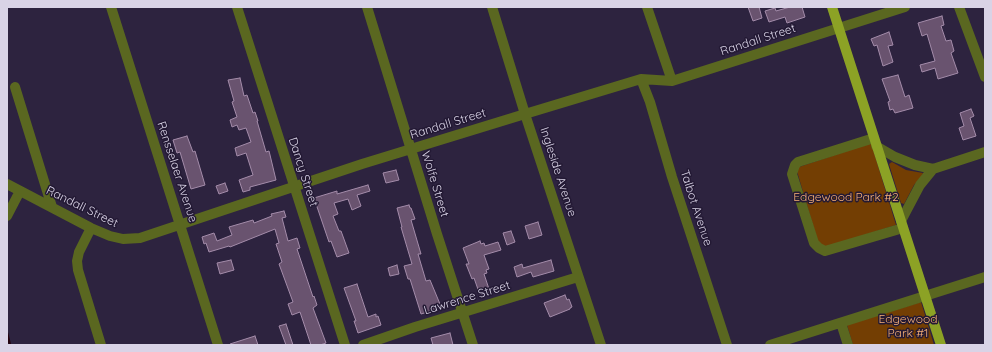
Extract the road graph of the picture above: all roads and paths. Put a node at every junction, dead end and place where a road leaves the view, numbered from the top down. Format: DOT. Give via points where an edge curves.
graph roads {
  1 [pos="111,7"];
  2 [pos="237,7"];
  3 [pos="366,7"];
  4 [pos="492,7"];
  5 [pos="647,7"];
  6 [pos="832,7"];
  7 [pos="905,7"];
  8 [pos="959,7"];
  9 [pos="838,28"];
  10 [pos="985,77"];
  11 [pos="641,79"];
  12 [pos="672,81"];
  13 [pos="15,87"];
  14 [pos="525,114"];
  15 [pos="875,142"];
  16 [pos="410,149"];
  17 [pos="985,152"];
  18 [pos="933,169"];
  19 [pos="7,184"];
  20 [pos="294,186"];
  21 [pos="20,191"];
  22 [pos="52,207"];
  23 [pos="7,216"];
  24 [pos="902,224"];
  25 [pos="181,225"];
  26 [pos="91,228"];
  27 [pos="578,277"];
  28 [pos="985,277"];
  29 [pos="925,295"];
  30 [pos="463,313"];
  31 [pos="841,323"];
  32 [pos="101,345"];
  33 [pos="218,345"];
  34 [pos="345,345"];
  35 [pos="363,345"];
  36 [pos="473,345"];
  37 [pos="601,345"];
  38 [pos="727,345"];
  39 [pos="770,345"];
  40 [pos="848,345"];
  41 [pos="941,345"];
  1 -- 25 [label="street, Rensselaer Avenue"];
  2 -- 20 [label="street, Dancy Street"];
  3 -- 16 [label="street, Wolfe Street"];
  4 -- 14 [label="street, Ingleside Avenue"];
  5 -- 12 [label="street"];
  6 -- 9 [label="main road"];
  7 -- 9 [label="street, Randall Street"];
  8 -- 10 [label="street"];
  9 -- 12 [label="street, Randall Street"];
  9 -- 15 [label="main road"];
  11 -- 12 [label="street, Randall Street"];
  11 -- 14 [label="street, Randall Street"];
  11 -- 38 [label="street, Talbot Avenue"];
  13 -- 22 [label="street"];
  14 -- 16 [label="street, Randall Street"];
  14 -- 27 [label="street, Ingleside Avenue"];
  15 -- 18 [label="street" via="895,157"];
  15 -- 24 [label="main road"];
  15 -- 24 [label="street" via="798,162 795,165 792,174 814,243 825,250"];
  16 -- 20 [label="street, Randall Street"];
  16 -- 30 [label="street, Wolfe Street"];
  17 -- 18 [label="street"];
  18 -- 24 [label="street" via="920,185"];
  19 -- 21 [label="street, Randall Street"];
  20 -- 25 [label="street, Randall Street"];
  20 -- 34 [label="street, Dancy Street"];
  21 -- 22 [label="street, Randall Street"];
  21 -- 23 [label="street"];
  22 -- 26 [label="street, Randall Street"];
  24 -- 29 [label="main road"];
  25 -- 26 [label="street, Randall Street" via="140,238 123,239"];
  25 -- 33 [label="street, Rensselaer Avenue"];
  26 -- 32 [label="street" via="77,261"];
  27 -- 30 [label="street, Lawrence Street"];
  27 -- 37 [label="street, Ingleside Avenue"];
  28 -- 29 [label="street"];
  29 -- 31 [label="street"];
  29 -- 41 [label="main road"];
  30 -- 35 [label="street, Lawrence Street"];
  30 -- 36 [label="street, Wolfe Street"];
  31 -- 39 [label="street"];
  31 -- 40 [label="street"];
}
